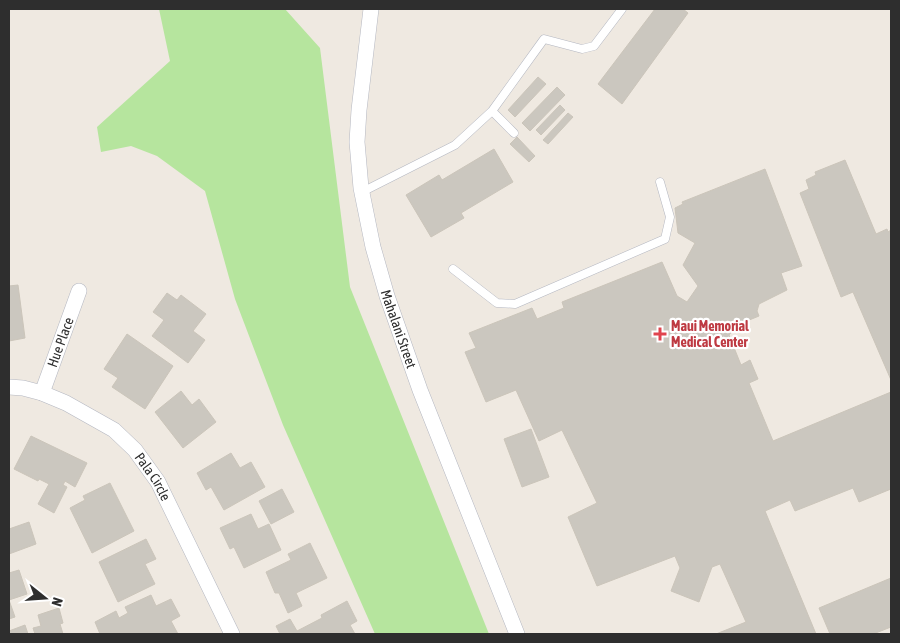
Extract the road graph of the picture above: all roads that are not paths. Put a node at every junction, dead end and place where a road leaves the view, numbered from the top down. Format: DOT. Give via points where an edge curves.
graph roads {
  1 [pos="371,9"];
  2 [pos="622,9"];
  3 [pos="492,111"];
  4 [pos="514,132"];
  5 [pos="660,182"];
  6 [pos="362,192"];
  7 [pos="453,268"];
  8 [pos="79,291"];
  9 [pos="9,387"];
  10 [pos="42,394"];
  11 [pos="232,634"];
  12 [pos="517,634"];
  1 -- 6 [label="street, Mahalani Street" via="357,142"];
  2 -- 3 [label="lane" via="594,46 582,49 544,39"];
  3 -- 4 [label="lane"];
  3 -- 6 [label="lane" via="455,145"];
  5 -- 7 [label="lane" via="670,218 665,239 515,304 497,303"];
  6 -- 12 [label="street, Mahalani Street" via="387,296 420,390"];
  8 -- 10 [label="street, Hue Place"];
  9 -- 10 [label="street, Pala Circle"];
  10 -- 11 [label="street, Pala Circle" via="66,403 114,430 135,450 158,482"];
}
